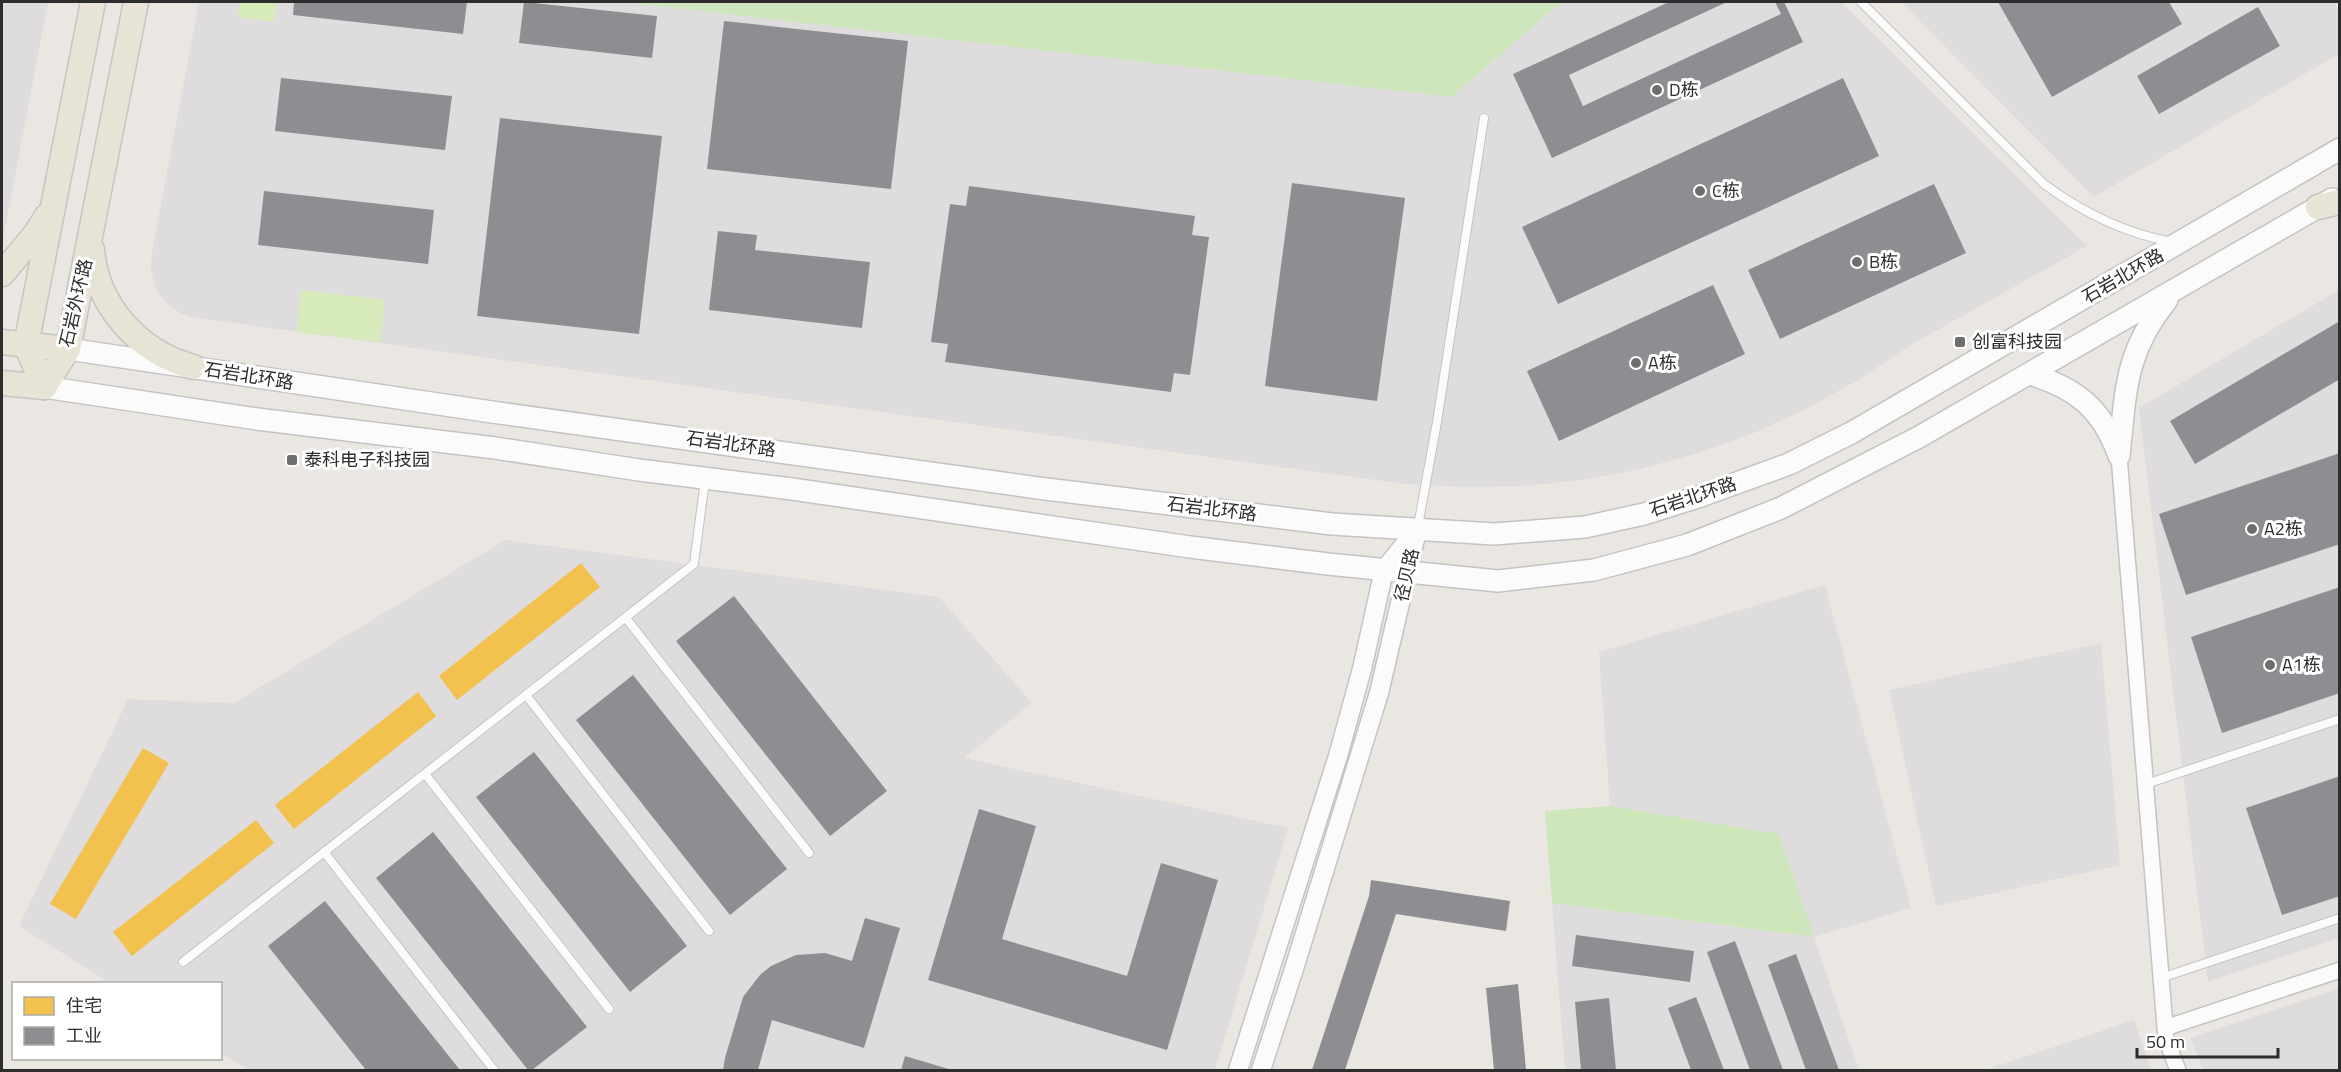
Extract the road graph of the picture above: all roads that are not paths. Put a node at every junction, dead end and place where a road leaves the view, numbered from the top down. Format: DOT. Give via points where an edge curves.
graph roads {
  1 [pos="93,2"];
  2 [pos="136,2"];
  3 [pos="1861,2"];
  4 [pos="1484,118"];
  5 [pos="2340,149"];
  6 [pos="2340,194"];
  7 [pos="54,200"];
  8 [pos="2329,204"];
  9 [pos="91,237"];
  10 [pos="2179,243"];
  11 [pos="2,274"];
  12 [pos="2173,292"];
  13 [pos="2,342"];
  14 [pos="26,345"];
  15 [pos="68,349"];
  16 [pos="193,367"];
  17 [pos="2030,374"];
  18 [pos="2,383"];
  19 [pos="44,387"];
  20 [pos="2119,456"];
  21 [pos="706,478"];
  22 [pos="1418,528"];
  23 [pos="1384,570"];
  24 [pos="1407,572"];
  25 [pos="626,618"];
  26 [pos="526,695"];
  27 [pos="2340,719"];
  28 [pos="425,774"];
  29 [pos="2146,784"];
  30 [pos="324,852"];
  31 [pos="809,853"];
  32 [pos="2340,918"];
  33 [pos="709,931"];
  34 [pos="183,962"];
  35 [pos="2340,970"];
  36 [pos="2161,978"];
  37 [pos="609,1009"];
  38 [pos="2165,1028"];
  39 [pos="494,1071"];
  40 [pos="1238,1071"];
  41 [pos="1261,1071"];
  42 [pos="2178,1071"];
  1 -- 7 [label="main road"];
  2 -- 9 [label="main road, 石岩外环路"];
  3 -- 10 [label="lane" via="2044,184 2109,224"];
  4 -- 22 [label="lane"];
  5 -- 10 [label="main road, 石岩北环路"];
  6 -- 8 [label="main road, 石岩北环路"];
  7 -- 11 [label="main road" via="34,236"];
  7 -- 14 [label="main road"];
  8 -- 12 [label="main road, 石岩北环路"];
  9 -- 15 [label="main road, 石岩外环路"];
  9 -- 16 [label="main road" via="98,279 125,327 156,352"];
  10 -- 22 [label="main road, 石岩北环路" via="1851,433 1789,464 1653,511 1585,527 1494,534"];
  12 -- 17 [label="main road, 石岩北环路"];
  12 -- 20 [label="main road" via="2152,318 2137,347 2127,378"];
  13 -- 14 [label="main road, 石岩北环路"];
  14 -- 15 [label="main road, 石岩北环路"];
  14 -- 19 [label="main road, 石岩外环路"];
  15 -- 16 [label="main road, 石岩北环路"];
  15 -- 19 [label="main road, 石岩外环路"];
  16 -- 22 [label="main road, 石岩北环路" via="1038,488 1332,524"];
  17 -- 20 [label="main road" via="2055,381 2096,411"];
  17 -- 24 [label="main road, 石岩北环路" via="1781,508 1687,545 1594,570 1498,581"];
  18 -- 19 [label="main road, 石岩北环路"];
  19 -- 21 [label="main road, 石岩北环路"];
  20 -- 29 [label="street"];
  21 -- 23 [label="main road, 石岩北环路" via="1190,547"];
  21 -- 25 [label="lane" via="694,564"];
  22 -- 23 [label="street, 径贝路"];
  22 -- 24 [label="street, 径贝路"];
  23 -- 24 [label="main road, 石岩北环路"];
  23 -- 40 [label="street, 径贝路" via="1338,756"];
  24 -- 41 [label="street, 径贝路" via="1379,693"];
  25 -- 26 [label="lane"];
  25 -- 31 [label="lane"];
  26 -- 28 [label="lane"];
  26 -- 33 [label="lane"];
  27 -- 29 [label="lane"];
  28 -- 30 [label="lane"];
  28 -- 37 [label="lane"];
  29 -- 36 [label="street"];
  30 -- 34 [label="lane"];
  30 -- 39 [label="lane"];
  32 -- 36 [label="lane"];
  35 -- 38 [label="street"];
  36 -- 38 [label="street"];
  38 -- 42 [label="street"];
}
